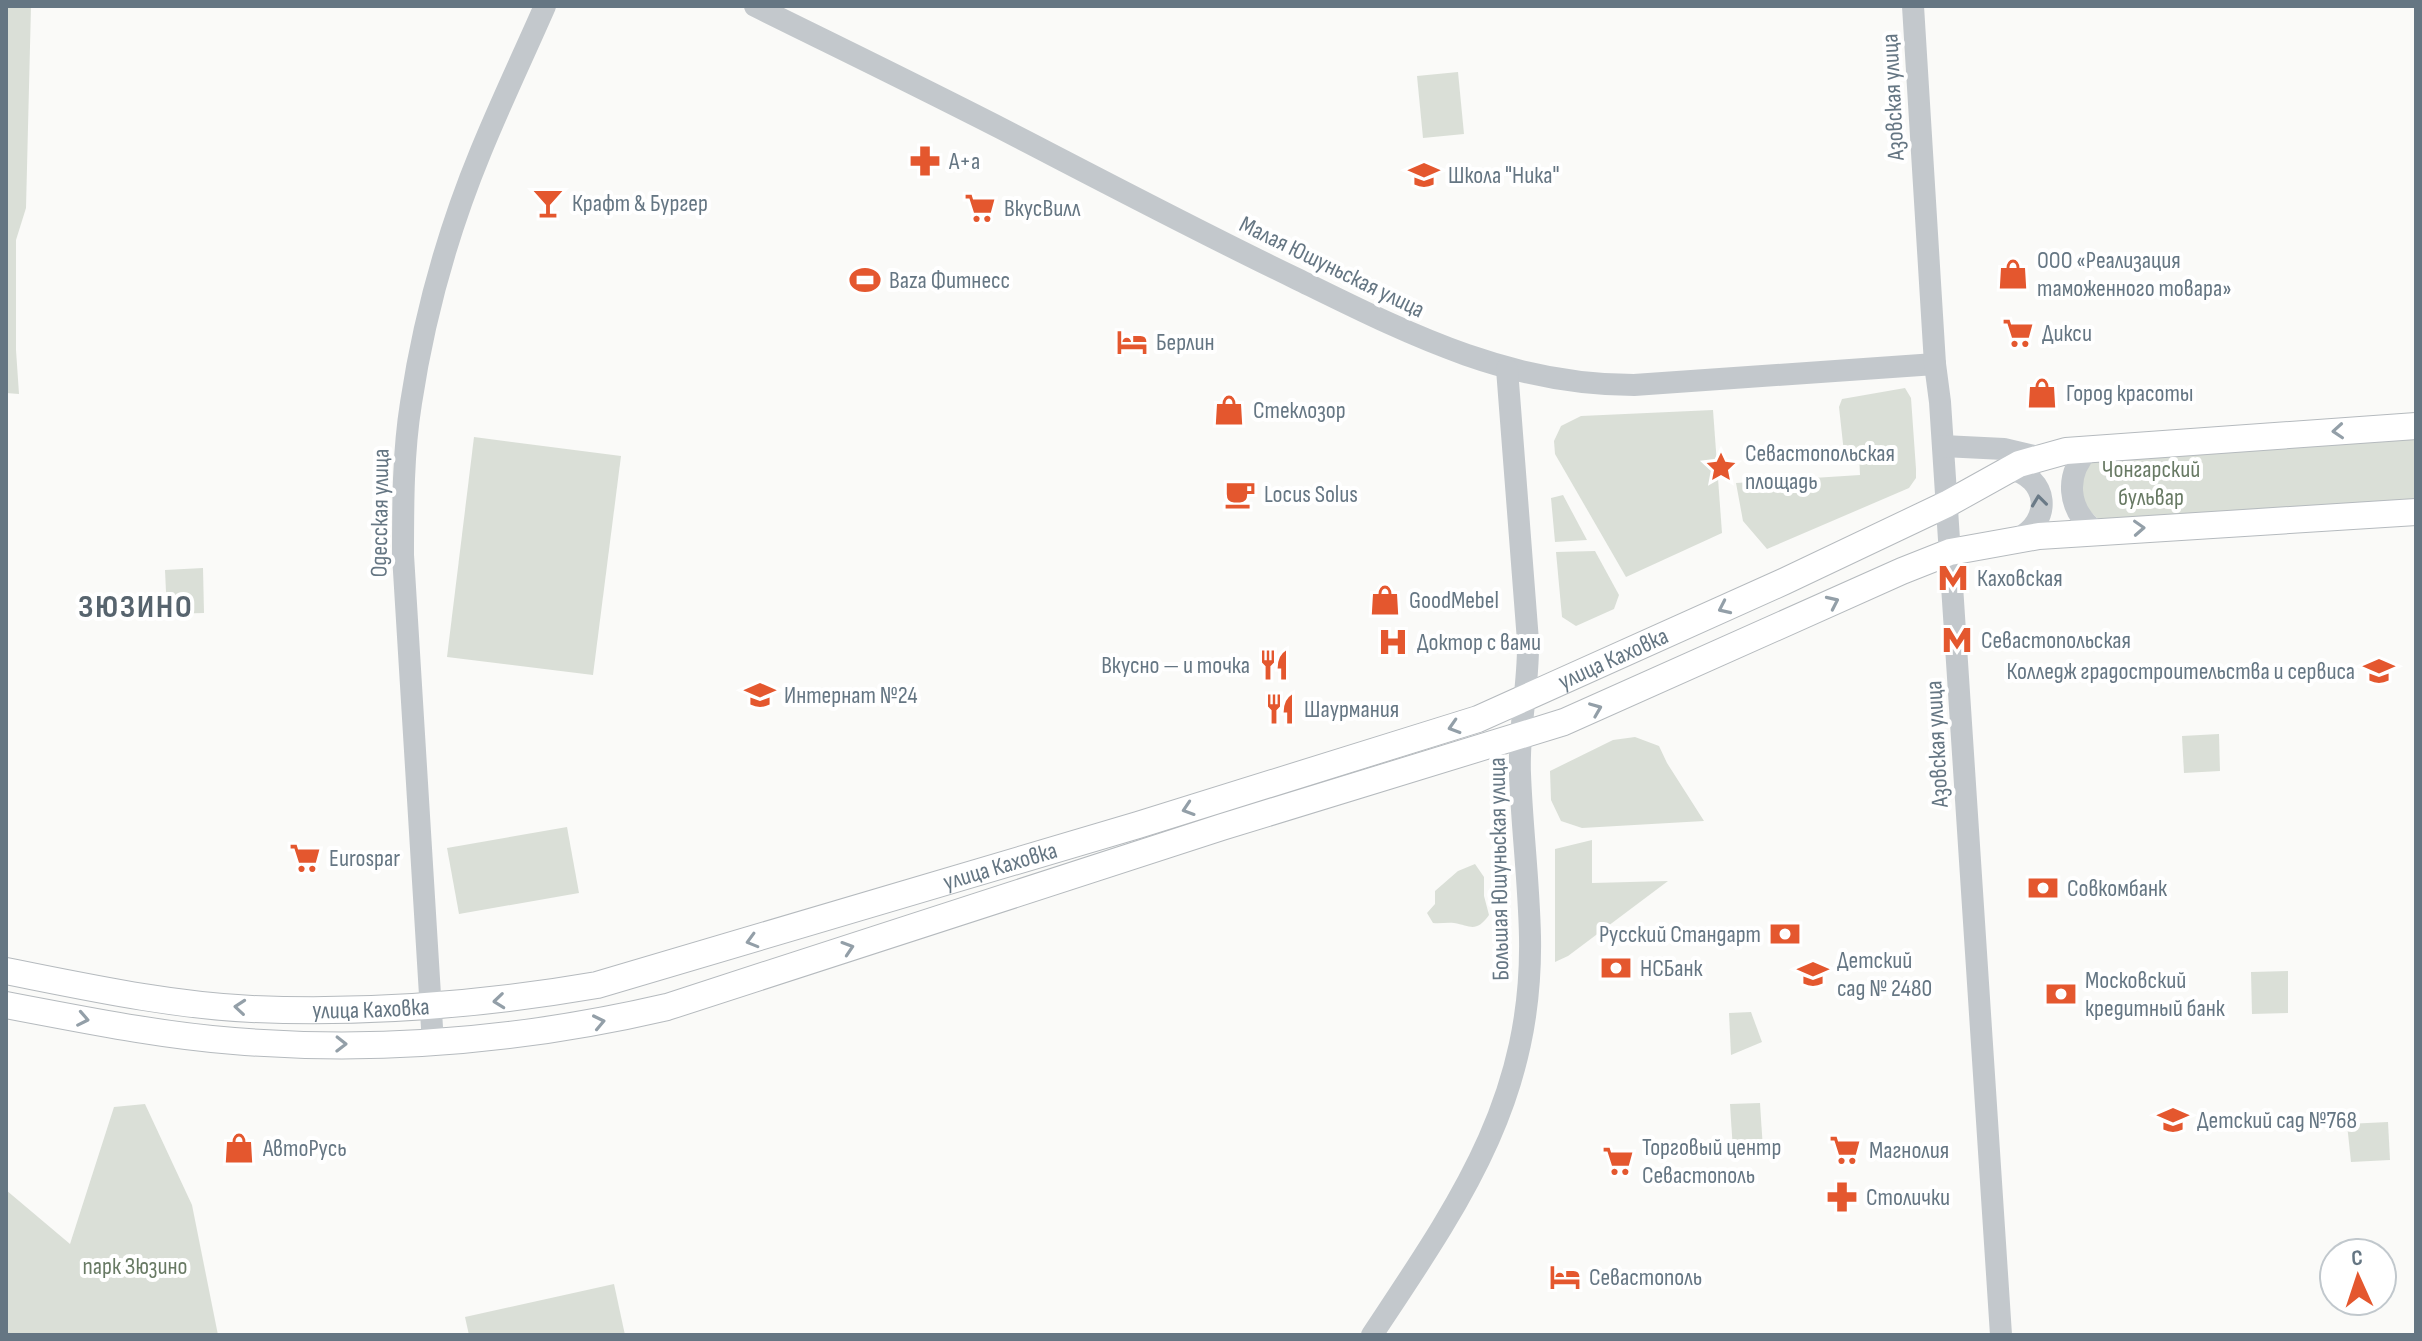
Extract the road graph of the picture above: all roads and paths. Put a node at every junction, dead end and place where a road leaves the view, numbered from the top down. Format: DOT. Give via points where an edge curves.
graph roads {
  1 [pos="545,6"];
  2 [pos="755,6"];
  3 [pos="1913,6"];
  4 [pos="1935,364"];
  5 [pos="1507,369"];
  6 [pos="2416,426"];
  7 [pos="1943,446"];
  8 [pos="2089,449"];
  9 [pos="2038,457"];
  10 [pos="2009,469"];
  11 [pos="1947,504"];
  12 [pos="2416,512"];
  13 [pos="2095,531"];
  14 [pos="2017,539"];
  15 [pos="1950,552"];
  16 [pos="1526,699"];
  17 [pos="1523,735"];
  18 [pos="6,971"];
  19 [pos="6,1005"];
  20 [pos="430,1008"];
  21 [pos="433,1044"];
  22 [pos="1372,1335"];
  23 [pos="2001,1335"];
  1 -- 20 [label="street, Одесская улица" via="453,228 411,403 403,555"];
  2 -- 5 [label="street, Малая Юшуньская улица" via="1393,326"];
  3 -- 4 [label="street, Азовская улица"];
  4 -- 5 [label="street, Малая Юшуньская улица" via="1634,385 1585,383"];
  4 -- 7 [label="street, Азовская улица"];
  5 -- 16 [label="street" via="1528,641"];
  6 -- 8 [label="main road, one-way"];
  7 -- 9 [label="street" via="2004,449"];
  7 -- 11 [label="street, Азовская улица"];
  8 -- 9 [label="main road"];
  8 -- 13 [label="street" via="2075,468 2071,491 2078,514"];
  9 -- 10 [label="main road"];
  10 -- 11 [label="main road"];
  14 -- 10 [label="street, one-way" via="2033,528 2042,500 2027,475"];
  11 -- 15 [label="street, Азовская улица"];
  11 -- 16 [label="main road, улица Каховка, one-way"];
  13 -- 12 [label="main road, one-way"];
  13 -- 14 [label="main road"];
  14 -- 15 [label="main road"];
  17 -- 15 [label="main road, улица Каховка, one-way" via="1618,700"];
  15 -- 23 [label="street, Азовская улица"];
  16 -- 17 [label="street, Большая Юшуньская улица"];
  16 -- 20 [label="main road, улица Каховка, one-way" via="1478,719 1138,825 656,969 597,985"];
  21 -- 17 [label="main road, улица Каховка, one-way" via="595,1024 667,1007"];
  17 -- 22 [label="street, Большая Юшуньская улица" via="1520,769 1530,938 1519,1053 1495,1129 1467,1188"];
  20 -- 18 [label="main road, улица Каховка, one-way" via="251,1009 107,991"];
  19 -- 21 [label="main road, улица Каховка, one-way" via="234,1041"];
  20 -- 21 [label="street, Одесская улица"];
}
